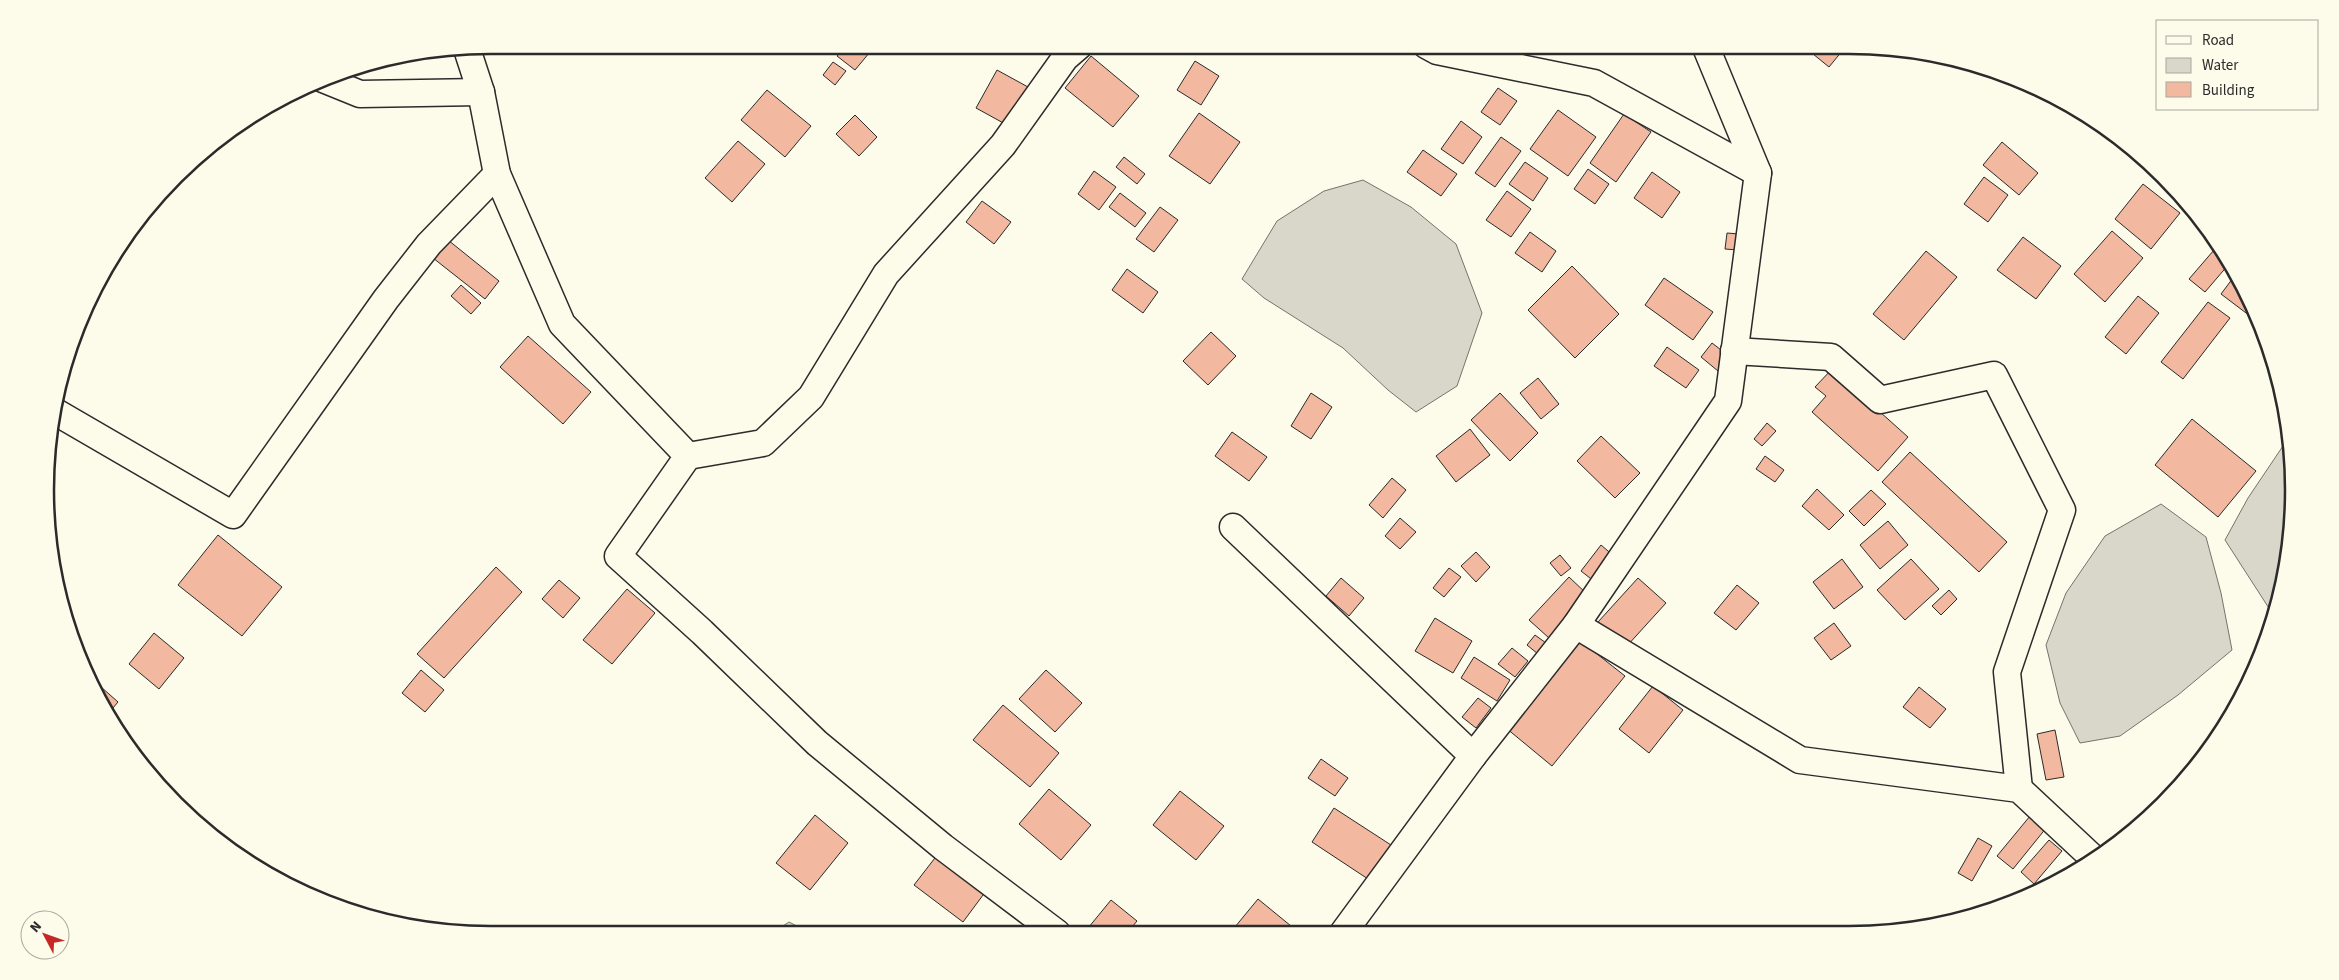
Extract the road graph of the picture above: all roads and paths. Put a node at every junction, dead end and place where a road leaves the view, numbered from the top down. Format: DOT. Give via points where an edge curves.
graph roads {
  1 [pos="1070,54"];
  2 [pos="1452,54"];
  3 [pos="1709,54"];
  4 [pos="469,55"];
  5 [pos="333,83"];
  6 [pos="481,92"];
  7 [pos="1758,173"];
  8 [pos="497,174"];
  9 [pos="1734,351"];
  10 [pos="60,415"];
  11 [pos="688,456"];
  12 [pos="1233,527"];
  13 [pos="1576,625"];
  14 [pos="1473,756"];
  15 [pos="2019,789"];
  16 [pos="2089,854"];
  17 [pos="1047,926"];
  18 [pos="1348,926"];
  1 -- 11 [label="street" via="1003,144 886,274 811,397 763,442"];
  2 -- 7 [label="street" via="1594,82"];
  3 -- 7 [label="street"];
  4 -- 6 [label="street"];
  5 -- 6 [label="street" via="360,94"];
  6 -- 8 [label="street"];
  7 -- 9 [label="street"];
  8 -- 10 [label="street" via="429,244 386,299 233,515"];
  8 -- 11 [label="street" via="562,324"];
  9 -- 13 [label="street" via="1728,401"];
  9 -- 15 [label="street" via="1831,357 1880,400 1994,375 2062,510 2007,672"];
  11 -- 17 [label="street" via="618,556 817,743"];
  12 -- 14 [label="street"];
  13 -- 14 [label="street"];
  13 -- 15 [label="street" via="1800,760"];
  14 -- 18 [label="street"];
  15 -- 16 [label="street"];
}
